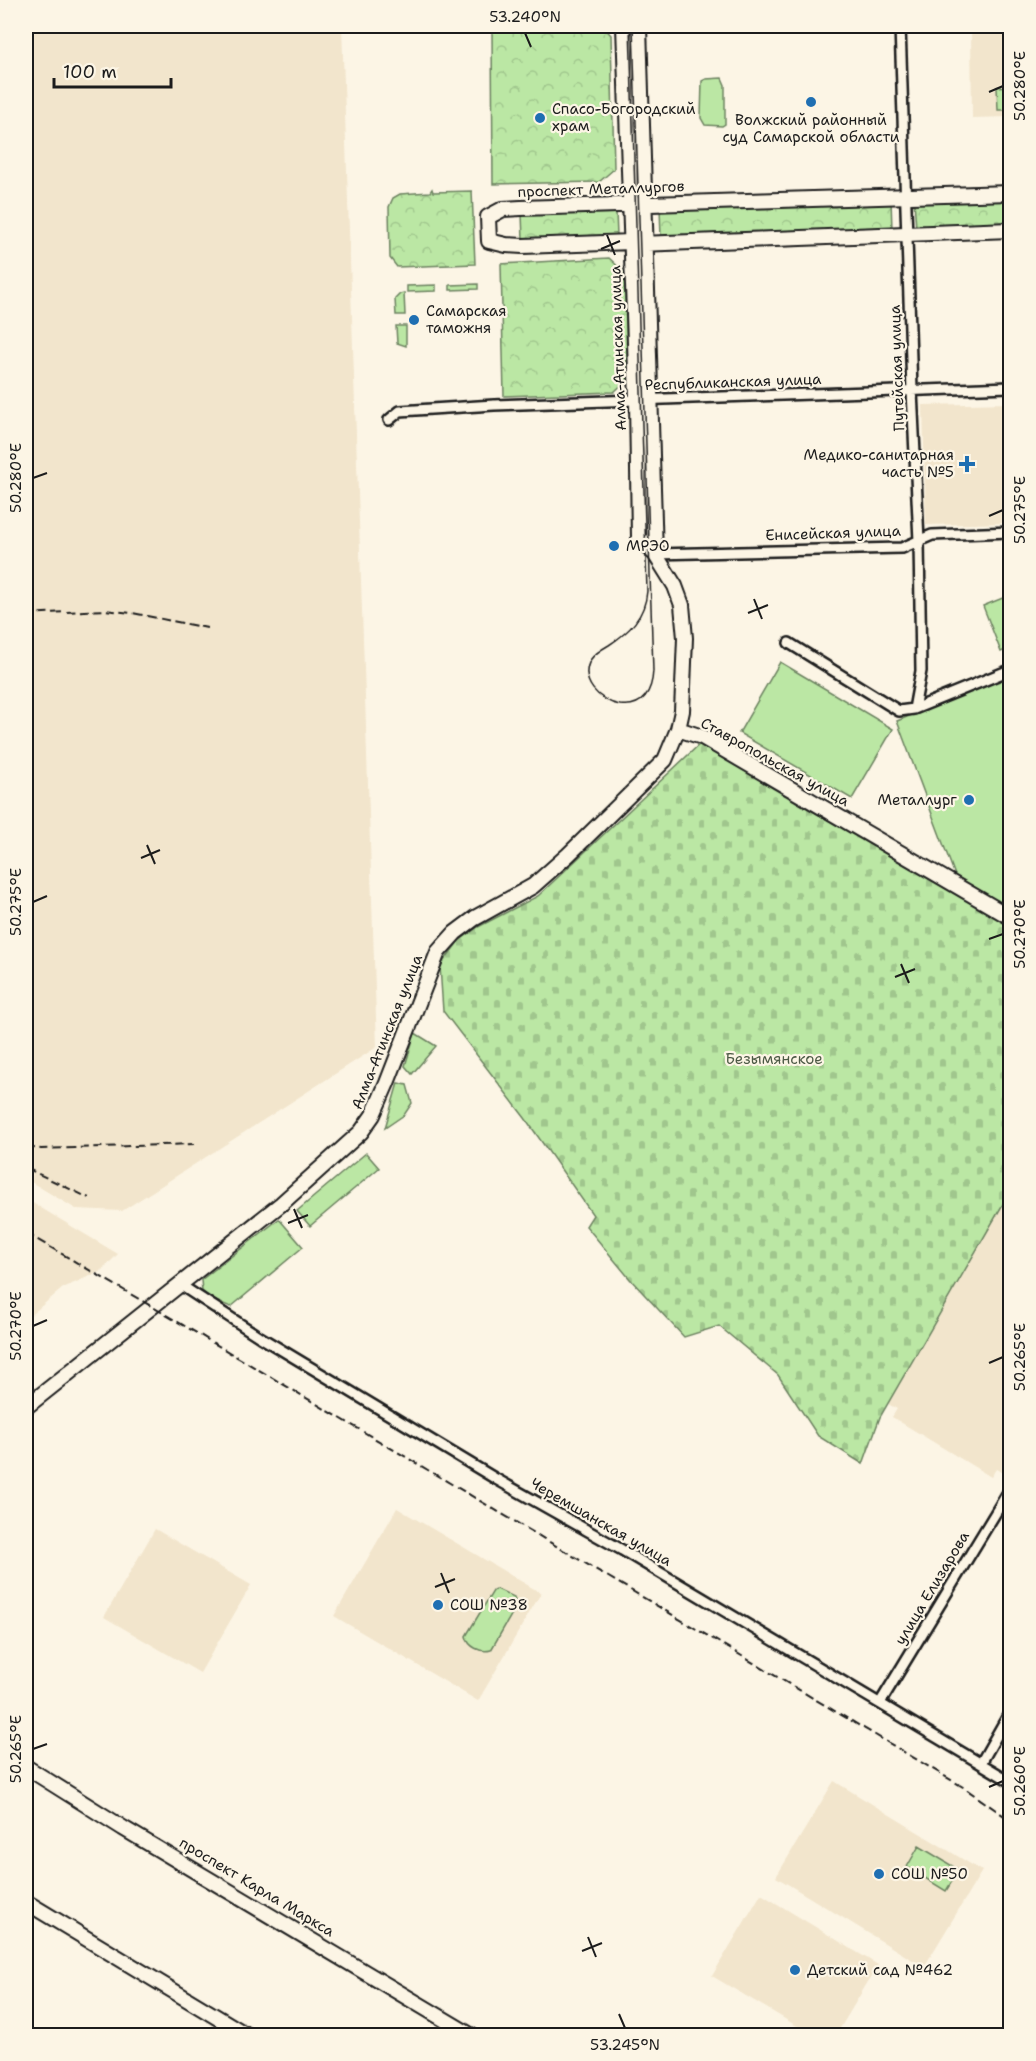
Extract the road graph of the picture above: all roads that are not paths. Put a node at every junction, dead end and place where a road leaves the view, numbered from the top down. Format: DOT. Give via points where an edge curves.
graph roads {
  1 [pos="624,26"];
  2 [pos="639,26"];
  3 [pos="900,26"];
  4 [pos="1011,193"];
  5 [pos="905,198"];
  6 [pos="637,205"];
  7 [pos="1011,230"];
  8 [pos="906,234"];
  9 [pos="631,242"];
  10 [pos="646,243"];
  11 [pos="1011,387"];
  12 [pos="912,390"];
  13 [pos="644,400"];
  14 [pos="388,420"];
  15 [pos="1011,532"];
  16 [pos="919,541"];
  17 [pos="655,554"];
  18 [pos="789,643"];
  19 [pos="1011,670"];
  20 [pos="914,709"];
  21 [pos="678,729"];
  22 [pos="1011,917"];
  23 [pos="179,1284"];
  24 [pos="26,1407"];
  25 [pos="1011,1489"];
  26 [pos="880,1703"];
  27 [pos="1011,1712"];
  28 [pos="981,1763"];
  29 [pos="26,1767"];
  30 [pos="1011,1781"];
  31 [pos="26,1902"];
  32 [pos="248,2036"];
  33 [pos="472,2036"];
  1 -- 6 [label="street, Алма-Атинская улица"];
  2 -- 6 [label="street, Алма-Атинская улица"];
  3 -- 5 [label="street, Путейская улица"];
  4 -- 5 [label="street, проспект Металлургов"];
  5 -- 6 [label="street, проспект Металлургов"];
  5 -- 8 [label="street, Путейская улица"];
  6 -- 9 [label="street, Алма-Атинская улица"];
  6 -- 9 [label="street, проспект Металлургов" via="502,209 488,217 489,241 506,245"];
  6 -- 10 [label="street, Алма-Атинская улица"];
  7 -- 8 [label="street, проспект Металлургов"];
  8 -- 10 [label="street, проспект Металлургов"];
  8 -- 12 [label="street, Путейская улица"];
  9 -- 10 [label="street, проспект Металлургов"];
  9 -- 13 [label="street, Алма-Атинская улица"];
  10 -- 13 [label="street, Алма-Атинская улица"];
  11 -- 12 [label="street, Республиканская улица"];
  12 -- 13 [label="street, Республиканская улица"];
  12 -- 16 [label="street, Путейская улица"];
  13 -- 14 [label="street, Республиканская улица" via="400,411"];
  13 -- 17 [label="street, Алма-Атинская улица"];
  15 -- 16 [label="street, Енисейская улица" via="932,535"];
  16 -- 17 [label="street, Енисейская улица" via="902,548"];
  16 -- 20 [label="street, Путейская улица" via="921,670"];
  17 -- 21 [label="street, Алма-Атинская улица" via="682,605 685,649"];
  18 -- 20 [label="street" via="899,711"];
  19 -- 20 [label="street"];
  21 -- 22 [label="street, Ставропольская улица" via="702,737"];
  21 -- 23 [label="street, Алма-Атинская улица" via="664,760 568,855 533,886 475,918 438,952 387,1083 361,1132 281,1204"];
  23 -- 24 [label="street, Алма-Атинская улица"];
  23 -- 26 [label="street, Черемшанская улица" via="467,1461"];
  25 -- 26 [label="street, улица Елизарова"];
  26 -- 28 [label="street, Черемшанская улица"];
  27 -- 28 [label="street"];
  28 -- 30 [label="street, Черемшанская улица"];
  29 -- 33 [label="street, проспект Карла Маркса"];
  31 -- 32 [label="street"];
}
